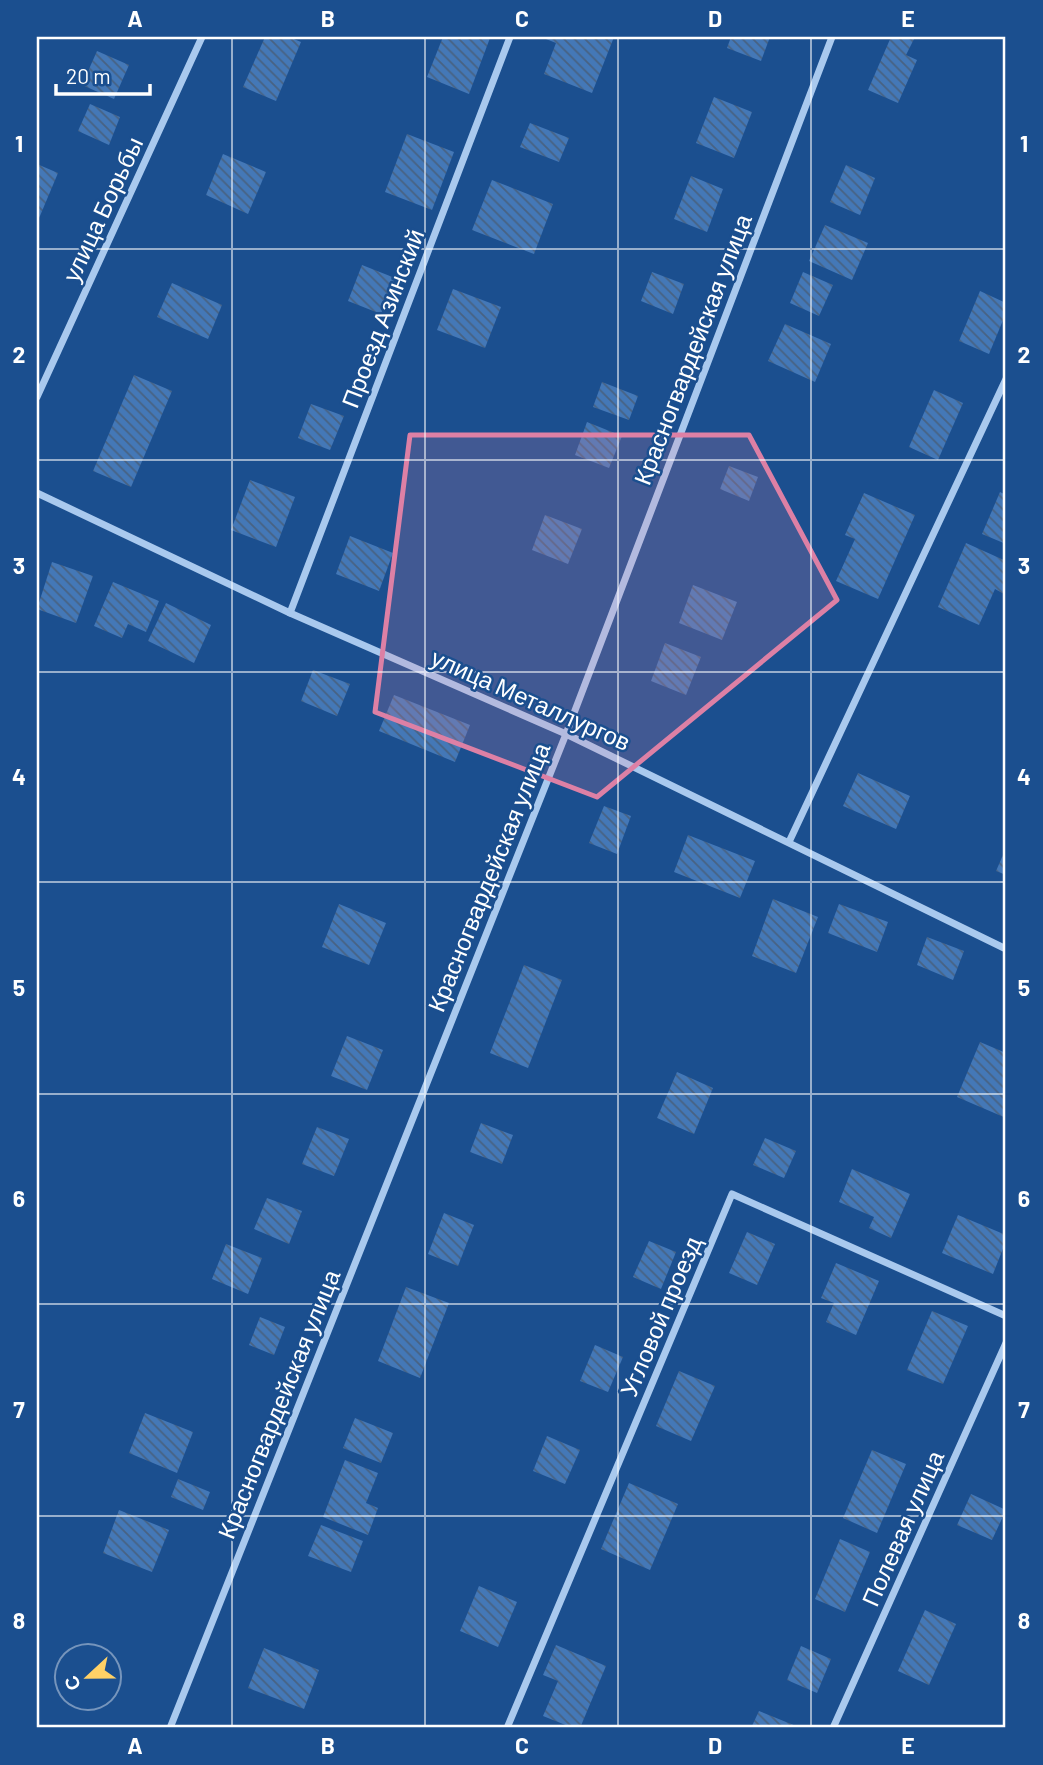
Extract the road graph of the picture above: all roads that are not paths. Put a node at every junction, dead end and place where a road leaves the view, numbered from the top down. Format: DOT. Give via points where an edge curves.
graph roads {
  1 [pos="202,37"];
  2 [pos="510,37"];
  3 [pos="832,37"];
  4 [pos="1006,379"];
  5 [pos="37,397"];
  6 [pos="37,493"];
  7 [pos="290,613"];
  8 [pos="566,733"];
  9 [pos="789,842"];
  10 [pos="1006,949"];
  11 [pos="1006,1317"];
  12 [pos="1006,1343"];
  13 [pos="170,1728"];
  14 [pos="507,1728"];
  15 [pos="834,1728"];
  1 -- 5 [label="street, улица Борьбы"];
  2 -- 7 [label="street, Проезд Азинский"];
  3 -- 8 [label="street, Красногвардейская улица"];
  4 -- 9 [label="street"];
  6 -- 7 [label="street, улица Металлургов"];
  7 -- 8 [label="street, улица Металлургов"];
  8 -- 9 [label="street, улица Металлургов"];
  8 -- 13 [label="street, Красногвардейская улица"];
  9 -- 10 [label="street, улица Металлургов"];
  11 -- 14 [label="street, Угловой проезд" via="732,1194"];
  12 -- 15 [label="street, Полевая улица"];
}
